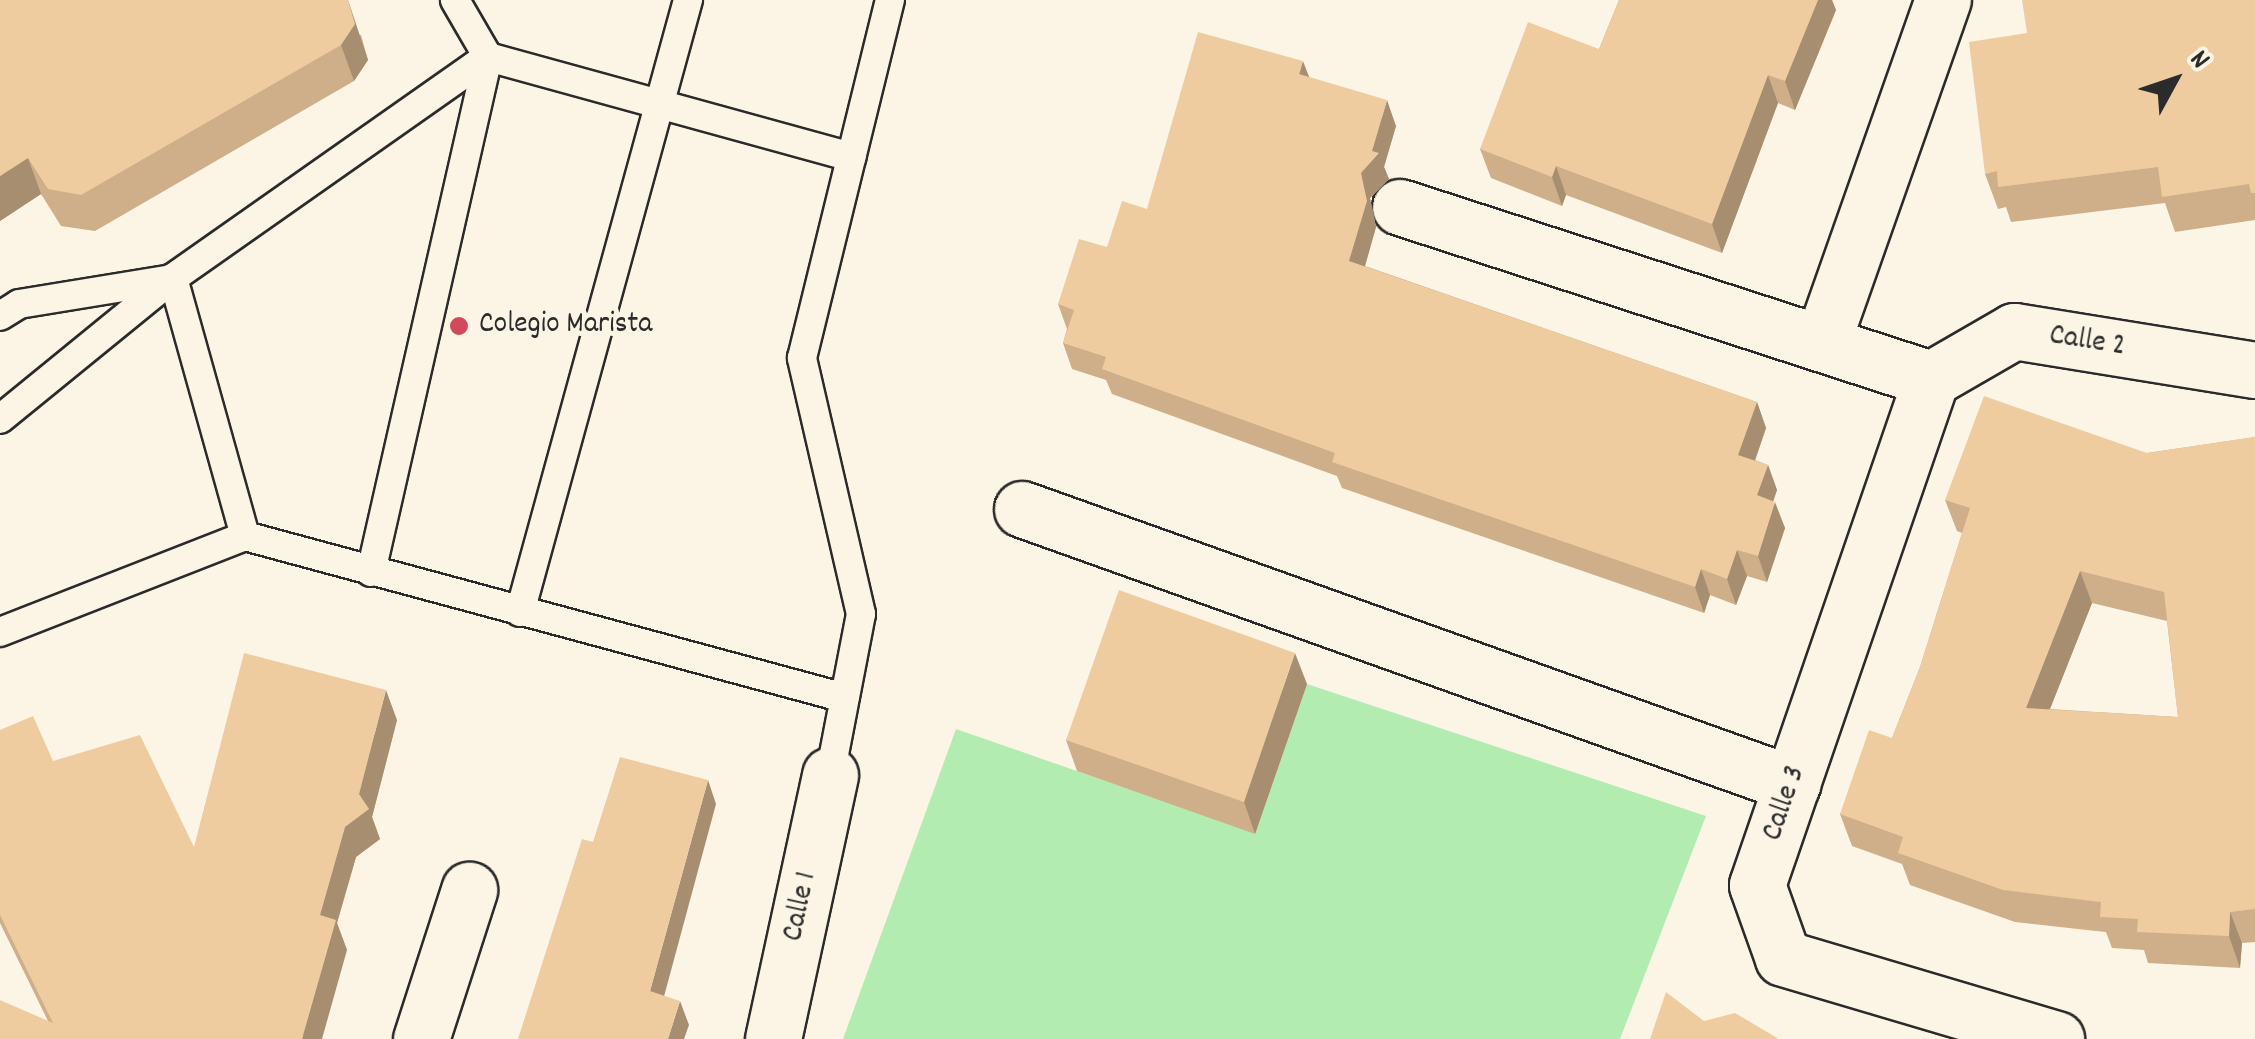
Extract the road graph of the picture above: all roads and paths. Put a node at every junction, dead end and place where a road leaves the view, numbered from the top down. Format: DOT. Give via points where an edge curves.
graph roads {
  1 [pos="455,0"];
  2 [pos="688,0"];
  3 [pos="890,0"];
  4 [pos="1943,0"];
  5 [pos="488,57"];
  6 [pos="661,104"];
  7 [pos="852,158"];
  8 [pos="1400,207"];
  9 [pos="173,278"];
  10 [pos="0,316"];
  11 [pos="1823,340"];
  12 [pos="2255,370"];
  13 [pos="1932,380"];
  14 [pos="0,419"];
  15 [pos="1022,508"];
  16 [pos="245,536"];
  17 [pos="371,572"];
  18 [pos="520,612"];
  19 [pos="0,632"];
  20 [pos="845,698"];
  21 [pos="830,775"];
  22 [pos="1792,784"];
  23 [pos="469,890"];
  24 [pos="421,1039"];
  25 [pos="773,1039"];
  26 [pos="2056,1039"];
  1 -- 5 [label="lane"];
  2 -- 6 [label="lane"];
  3 -- 7 [label="lane"];
  4 -- 11 [label="street"];
  5 -- 6 [label="lane"];
  5 -- 9 [label="lane"];
  5 -- 17 [label="lane"];
  6 -- 7 [label="lane"];
  6 -- 18 [label="lane"];
  7 -- 20 [label="lane" via="802,358 861,614"];
  8 -- 11 [label="street"];
  9 -- 10 [label="lane" via="20,304"];
  9 -- 14 [label="lane"];
  9 -- 16 [label="lane"];
  11 -- 13 [label="street"];
  12 -- 13 [label="street, Calle 2" via="2014,332"];
  13 -- 22 [label="street, Calle 3"];
  15 -- 22 [label="street"];
  16 -- 17 [label="lane"];
  16 -- 19 [label="lane"];
  17 -- 18 [label="lane"];
  18 -- 20 [label="lane"];
  20 -- 21 [label="lane"];
  21 -- 25 [label="street, Calle 1"];
  22 -- 26 [label="street, Calle 3" via="1757,885 1783,958"];
  23 -- 24 [label="street"];
}
